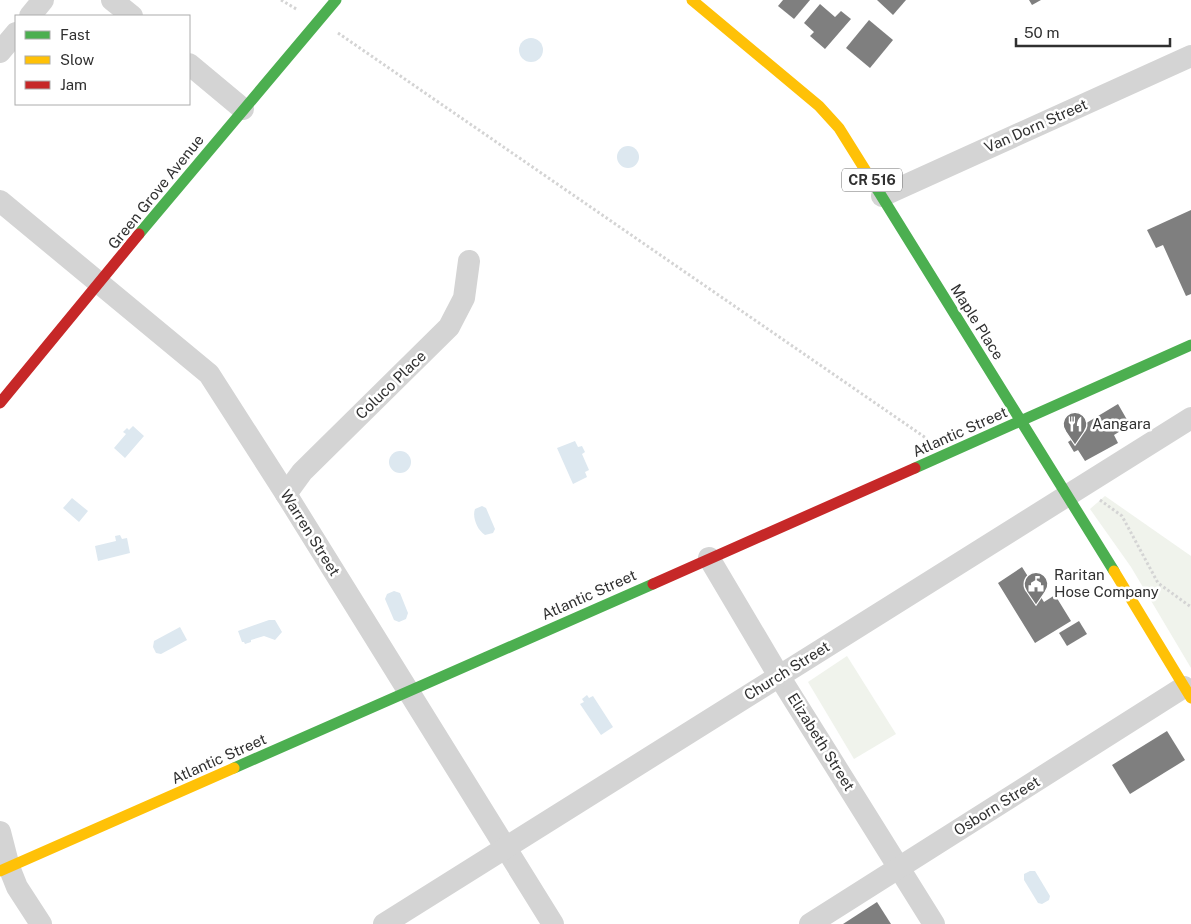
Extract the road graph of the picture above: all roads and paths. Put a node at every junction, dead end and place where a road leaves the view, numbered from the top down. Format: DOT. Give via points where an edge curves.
graph roads {
  1 [pos="43,0"];
  2 [pos="112,0"];
  3 [pos="282,0"];
  4 [pos="336,0"];
  5 [pos="692,0"];
  6 [pos="31,15"];
  7 [pos="131,15"];
  8 [pos="318,21"];
  9 [pos="15,34"];
  10 [pos="0,52"];
  11 [pos="1191,56"];
  12 [pos="190,65"];
  13 [pos="243,109"];
  14 [pos="882,196"];
  15 [pos="0,201"];
  16 [pos="469,261"];
  17 [pos="99,284"];
  18 [pos="1191,345"];
  19 [pos="0,403"];
  20 [pos="1191,418"];
  21 [pos="1021,421"];
  22 [pos="934,435"];
  23 [pos="286,494"];
  24 [pos="1068,496"];
  25 [pos="1098,498"];
  26 [pos="709,558"];
  27 [pos="1191,607"];
  28 [pos="779,676"];
  29 [pos="408,692"];
  30 [pos="1188,692"];
  31 [pos="0,832"];
  32 [pos="506,848"];
  33 [pos="900,868"];
  34 [pos="5,869"];
  35 [pos="41,924"];
  36 [pos="384,924"];
  37 [pos="553,924"];
  38 [pos="810,924"];
  39 [pos="934,924"];
  1 -- 6 [label="street"];
  2 -- 7 [label="street"];
  3 -- 8 [label="path"];
  4 -- 8 [label="street, Green Grove Avenue"];
  5 -- 14 [label="street, Maple Place / CR 516" via="819,106 839,128"];
  8 -- 13 [label="street, Green Grove Avenue"];
  8 -- 22 [label="path" via="926,439"];
  9 -- 10 [label="street"];
  11 -- 14 [label="street, Van Dorn Street"];
  12 -- 13 [label="street"];
  13 -- 17 [label="street, Green Grove Avenue"];
  14 -- 21 [label="street, Maple Place / CR 516"];
  15 -- 17 [label="street, Warren Street"];
  16 -- 23 [label="street, Coluco Place" via="464,298 449,327 302,472"];
  17 -- 19 [label="street, Green Grove Avenue"];
  17 -- 23 [label="street, Warren Street" via="209,374"];
  18 -- 21 [label="street, Atlantic Street"];
  20 -- 24 [label="street, Church Street"];
  21 -- 24 [label="street, Maple Place / CR 516"];
  21 -- 26 [label="street, Atlantic Street"];
  23 -- 29 [label="street, Warren Street"];
  24 -- 28 [label="street, Church Street"];
  24 -- 30 [label="street, Maple Place / CR 516"];
  25 -- 27 [label="path" via="1122,516 1158,583"];
  26 -- 28 [label="street, Elizabeth Street"];
  26 -- 29 [label="street, Atlantic Street"];
  28 -- 32 [label="street, Church Street"];
  28 -- 33 [label="street, Elizabeth Street"];
  29 -- 32 [label="street, Warren Street"];
  29 -- 34 [label="street, Atlantic Street"];
  30 -- 33 [label="street, Osborn Street"];
  31 -- 34 [label="street"];
  32 -- 36 [label="street, Church Street"];
  32 -- 37 [label="street, Warren Street"];
  33 -- 38 [label="street, Osborn Street"];
  33 -- 39 [label="street, Elizabeth Street"];
  34 -- 35 [label="street"];
}
